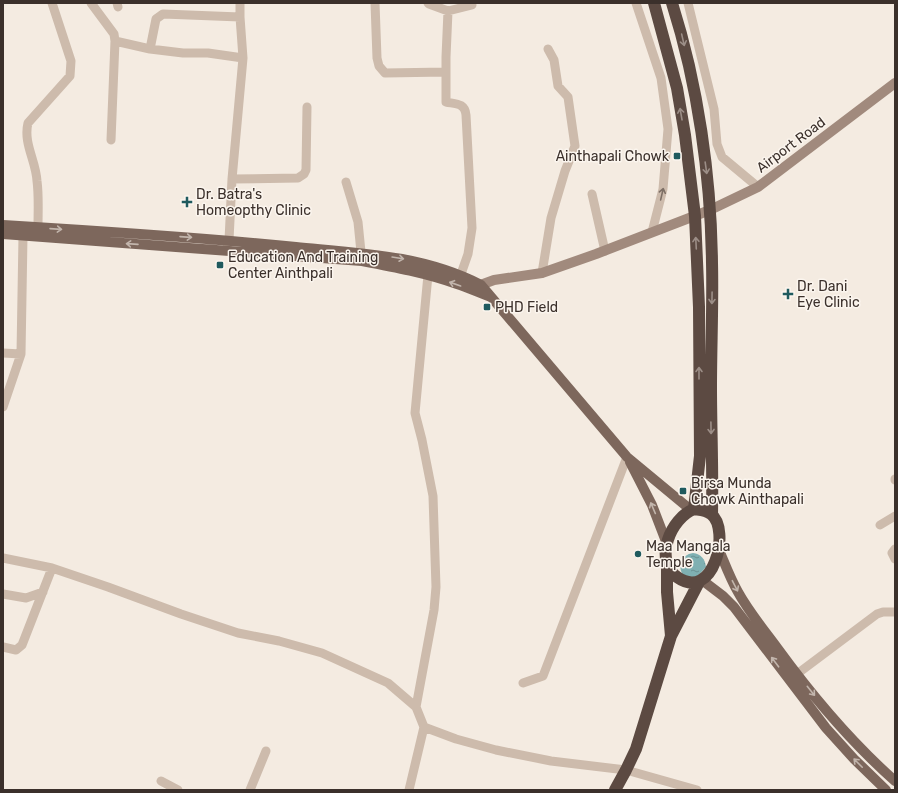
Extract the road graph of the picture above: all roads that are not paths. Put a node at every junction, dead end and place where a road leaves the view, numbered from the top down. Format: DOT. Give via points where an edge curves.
graph roads {
  1 [pos="52,3"];
  2 [pos="91,3"];
  3 [pos="240,3"];
  4 [pos="375,3"];
  5 [pos="428,3"];
  6 [pos="636,3"];
  7 [pos="654,3"];
  8 [pos="672,3"];
  9 [pos="688,3"];
  10 [pos="472,5"];
  11 [pos="448,11"];
  12 [pos="240,17"];
  13 [pos="115,41"];
  14 [pos="548,49"];
  15 [pos="150,50"];
  16 [pos="243,58"];
  17 [pos="446,72"];
  18 [pos="895,83"];
  19 [pos="307,107"];
  20 [pos="110,140"];
  21 [pos="232,179"];
  22 [pos="346,182"];
  23 [pos="758,187"];
  24 [pos="592,194"];
  25 [pos="710,210"];
  26 [pos="695,216"];
  27 [pos="3,225"];
  28 [pos="38,227"];
  29 [pos="652,232"];
  30 [pos="3,234"];
  31 [pos="23,236"];
  32 [pos="229,240"];
  33 [pos="605,251"];
  34 [pos="226,252"];
  35 [pos="361,252"];
  36 [pos="542,273"];
  37 [pos="461,274"];
  38 [pos="428,275"];
  39 [pos="481,284"];
  40 [pos="469,289"];
  41 [pos="491,297"];
  42 [pos="3,353"];
  43 [pos="21,354"];
  44 [pos="3,407"];
  45 [pos="627,457"];
  46 [pos="692,510"];
  47 [pos="712,514"];
  48 [pos="893,520"];
  49 [pos="880,525"];
  50 [pos="667,544"];
  51 [pos="895,549"];
  52 [pos="719,550"];
  53 [pos="3,558"];
  54 [pos="895,559"];
  55 [pos="667,562"];
  56 [pos="52,568"];
  57 [pos="700,581"];
  58 [pos="43,592"];
  59 [pos="3,594"];
  60 [pos="895,612"];
  61 [pos="671,636"];
  62 [pos="3,647"];
  63 [pos="797,674"];
  64 [pos="523,683"];
  65 [pos="416,707"];
  66 [pos="424,727"];
  67 [pos="266,751"];
  68 [pos="626,770"];
  69 [pos="161,781"];
  70 [pos="895,781"];
  71 [pos="178,790"];
  72 [pos="250,790"];
  73 [pos="409,790"];
  74 [pos="615,790"];
  75 [pos="697,790"];
  76 [pos="886,790"];
  1 -- 28 [label="street" via="71,61 70,76 28,124 26,131 37,180"];
  2 -- 13 [label="street" via="114,34"];
  3 -- 12 [label="street"];
  4 -- 17 [label="street" via="377,58 379,66 386,73"];
  5 -- 11 [label="street"];
  29 -- 6 [label="street, one-way" via="663,189 668,129 661,78"];
  26 -- 7 [label="highway, one-way" via="677,88"];
  8 -- 25 [label="highway, one-way" via="694,86"];
  9 -- 23 [label="street" via="714,109 717,144 722,156"];
  10 -- 11 [label="street"];
  11 -- 17 [label="street"];
  12 -- 15 [label="street" via="164,14 156,19"];
  12 -- 16 [label="street"];
  13 -- 15 [label="street"];
  13 -- 20 [label="street"];
  14 -- 36 [label="street" via="554,60 558,86 568,97 575,146 551,218"];
  15 -- 16 [label="street"];
  16 -- 21 [label="street"];
  17 -- 37 [label="street" via="446,102 460,104 466,110 472,233"];
  18 -- 23 [label="main road, Airport Road"];
  19 -- 21 [label="street" via="304,174 298,178"];
  21 -- 32 [label="street"];
  22 -- 35 [label="street" via="358,222"];
  23 -- 25 [label="main road, Airport Road"];
  24 -- 33 [label="street"];
  25 -- 26 [label="main road, Airport Road"];
  25 -- 47 [label="highway, one-way"];
  26 -- 29 [label="main road, Airport Road"];
  46 -- 26 [label="highway, one-way" via="700,456 699,307"];
  27 -- 28 [label="main road"];
  28 -- 32 [label="main road, one-way"];
  29 -- 33 [label="main road, Airport Road"];
  30 -- 31 [label="main road"];
  34 -- 31 [label="main road, one-way"];
  31 -- 43 [label="street"];
  32 -- 34 [label="street"];
  32 -- 35 [label="main road"];
  33 -- 36 [label="main road, Airport Road"];
  34 -- 38 [label="main road" via="362,261"];
  35 -- 37 [label="main road, one-way" via="412,260"];
  36 -- 39 [label="main road, Airport Road"];
  37 -- 39 [label="main road"];
  40 -- 38 [label="main road, one-way"];
  38 -- 65 [label="street" via="415,413 433,496 436,587"];
  39 -- 40 [label="main road, Airport Road"];
  39 -- 41 [label="main road"];
  40 -- 41 [label="main road"];
  41 -- 45 [label="main road"];
  42 -- 43 [label="street"];
  43 -- 44 [label="street"];
  45 -- 46 [label="main road"];
  50 -- 45 [label="main road, one-way" via="652,505"];
  45 -- 64 [label="street" via="543,676"];
  46 -- 47 [label="highway" via="703,510"];
  46 -- 50 [label="highway" via="680,518"];
  47 -- 52 [label="highway" via="719,530"];
  48 -- 49 [label="street"];
  50 -- 55 [label="highway"];
  51 -- 54 [label="street" via="892,553"];
  52 -- 57 [label="highway" via="712,568"];
  52 -- 63 [label="main road, one-way" via="738,592"];
  53 -- 56 [label="street"];
  55 -- 57 [label="highway" via="675,576 684,582"];
  55 -- 61 [label="highway"];
  56 -- 58 [label="street"];
  56 -- 65 [label="street" via="238,633 322,653 388,683"];
  57 -- 61 [label="highway"];
  76 -- 57 [label="main road, one-way" via="854,760 826,728 734,607 724,596"];
  58 -- 59 [label="street" via="26,598"];
  58 -- 62 [label="street" via="22,645 16,650"];
  60 -- 63 [label="street" via="877,614"];
  61 -- 68 [label="highway" via="636,749"];
  63 -- 70 [label="main road, one-way" via="841,729"];
  65 -- 66 [label="street"];
  66 -- 68 [label="street" via="496,750 551,761"];
  66 -- 73 [label="street"];
  67 -- 72 [label="street"];
  68 -- 74 [label="highway"];
  68 -- 75 [label="street"];
  69 -- 71 [label="street"];
}
